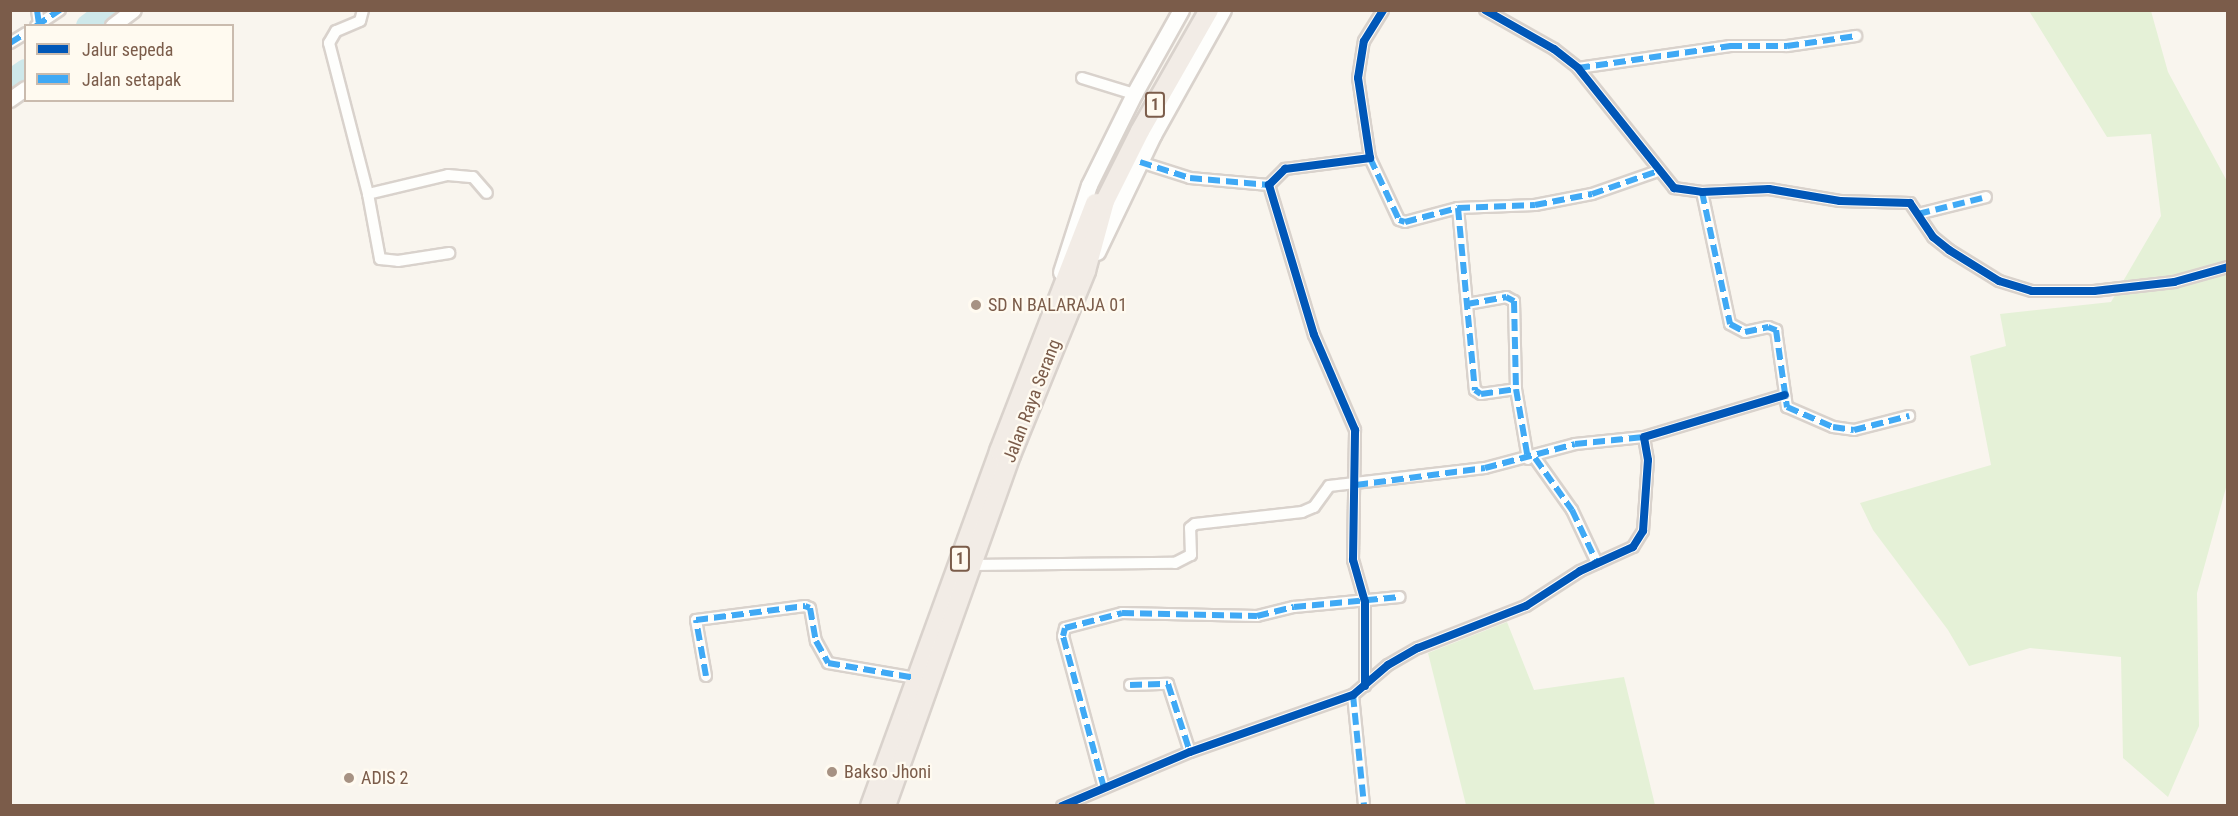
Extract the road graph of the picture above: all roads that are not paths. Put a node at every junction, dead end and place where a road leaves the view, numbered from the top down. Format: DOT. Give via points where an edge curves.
graph roads {
  1 [pos="60,10"];
  2 [pos="134,10"];
  3 [pos="363,10"];
  4 [pos="1181,10"];
  5 [pos="1195,10"];
  6 [pos="1209,10"];
  7 [pos="1223,10"];
  8 [pos="1383,10"];
  9 [pos="1485,10"];
  10 [pos="39,24"];
  11 [pos="116,24"];
  12 [pos="24,34"];
  13 [pos="1856,36"];
  14 [pos="10,44"];
  15 [pos="1578,68"];
  16 [pos="1082,78"];
  17 [pos="24,90"];
  18 [pos="1134,94"];
  19 [pos="10,100"];
  20 [pos="1370,158"];
  21 [pos="1140,162"];
  22 [pos="1658,171"];
  23 [pos="1269,185"];
  24 [pos="1702,192"];
  25 [pos="487,193"];
  26 [pos="368,194"];
  27 [pos="1986,197"];
  28 [pos="1101,199"];
  29 [pos="1458,208"];
  30 [pos="1918,214"];
  31 [pos="449,254"];
  32 [pos="2228,267"];
  33 [pos="1467,304"];
  34 [pos="1058,316"];
  35 [pos="1516,389"];
  36 [pos="1785,395"];
  37 [pos="1909,416"];
  38 [pos="1644,437"];
  39 [pos="1532,459"];
  40 [pos="1356,485"];
  41 [pos="1597,563"];
  42 [pos="972,565"];
  43 [pos="1400,597"];
  44 [pos="1365,602"];
  45 [pos="947,616"];
  46 [pos="706,676"];
  47 [pos="922,680"];
  48 [pos="1130,685"];
  49 [pos="1365,686"];
  50 [pos="1353,695"];
  51 [pos="1190,752"];
  52 [pos="1104,788"];
  53 [pos="1090,800"];
  54 [pos="870,806"];
  55 [pos="886,806"];
  56 [pos="1062,806"];
  57 [pos="1364,806"];
  1 -- 10 [label="street"];
  2 -- 11 [label="street"];
  3 -- 26 [label="street" via="360,21 336,31 329,44"];
  4 -- 18 [label="main road"];
  5 -- 28 [label="highway, Jalan Raya Serang / 1"];
  6 -- 28 [label="highway, Jalan Raya Serang / 1"];
  7 -- 21 [label="main road"];
  8 -- 20 [label="street" via="1364,41 1358,78"];
  9 -- 15 [label="street" via="1554,49"];
  12 -- 14 [label="street"];
  13 -- 15 [label="street" via="1786,46 1730,46"];
  15 -- 22 [label="street"];
  16 -- 18 [label="street"];
  17 -- 19 [label="street"];
  18 -- 34 [label="main road" via="1089,185 1069,241"];
  20 -- 23 [label="street" via="1285,169"];
  20 -- 29 [label="street" via="1402,222"];
  21 -- 23 [label="street" via="1190,178"];
  21 -- 34 [label="main road"];
  22 -- 24 [label="street" via="1674,188"];
  22 -- 29 [label="street" via="1592,194 1535,205"];
  23 -- 40 [label="street" via="1314,335 1351,416"];
  24 -- 30 [label="street" via="1769,189 1840,201 1910,203"];
  24 -- 36 [label="street" via="1730,324 1745,332 1767,327 1776,330"];
  25 -- 26 [label="street" via="475,178 448,174"];
  26 -- 31 [label="street" via="380,259 407,261"];
  27 -- 30 [label="street"];
  28 -- 34 [label="highway, Jalan Raya Serang / 1"];
  29 -- 33 [label="street"];
  30 -- 32 [label="street" via="1949,250 1999,281 2032,291 2094,291 2174,282"];
  33 -- 35 [label="street" via="1475,390 1481,394"];
  33 -- 35 [label="street" via="1506,297 1514,300"];
  34 -- 42 [label="highway, Jalan Raya Serang / 1"];
  34 -- 45 [label="highway, Jalan Raya Serang / 1"];
  35 -- 39 [label="street"];
  36 -- 37 [label="street" via="1787,407 1796,413 1841,429 1854,430"];
  36 -- 38 [label="street"];
  38 -- 39 [label="street" via="1575,444"];
  38 -- 41 [label="street" via="1648,460 1640,541"];
  39 -- 40 [label="street"];
  39 -- 41 [label="street" via="1572,510"];
  40 -- 42 [label="street" via="1329,486 1314,507 1302,512 1195,524 1190,528 1191,555 1185,561"];
  40 -- 44 [label="street" via="1353,560"];
  41 -- 49 [label="street" via="1526,606 1418,648 1388,665"];
  42 -- 45 [label="highway, Jalan Raya Serang / 1"];
  43 -- 44 [label="street"];
  44 -- 49 [label="street"];
  44 -- 52 [label="street" via="1294,608 1257,616 1122,613 1065,628 1063,636"];
  45 -- 47 [label="highway, Jalan Raya Serang / 1"];
  46 -- 47 [label="street" via="696,620 808,606 819,650 828,663"];
  47 -- 54 [label="highway, Jalan Raya Serang / 1"];
  47 -- 55 [label="highway, Jalan Raya Serang / 1"];
  48 -- 51 [label="street" via="1168,684"];
  49 -- 50 [label="street"];
  50 -- 51 [label="street"];
  50 -- 57 [label="street"];
  51 -- 52 [label="street"];
  52 -- 53 [label="street"];
  53 -- 56 [label="street"];
}
